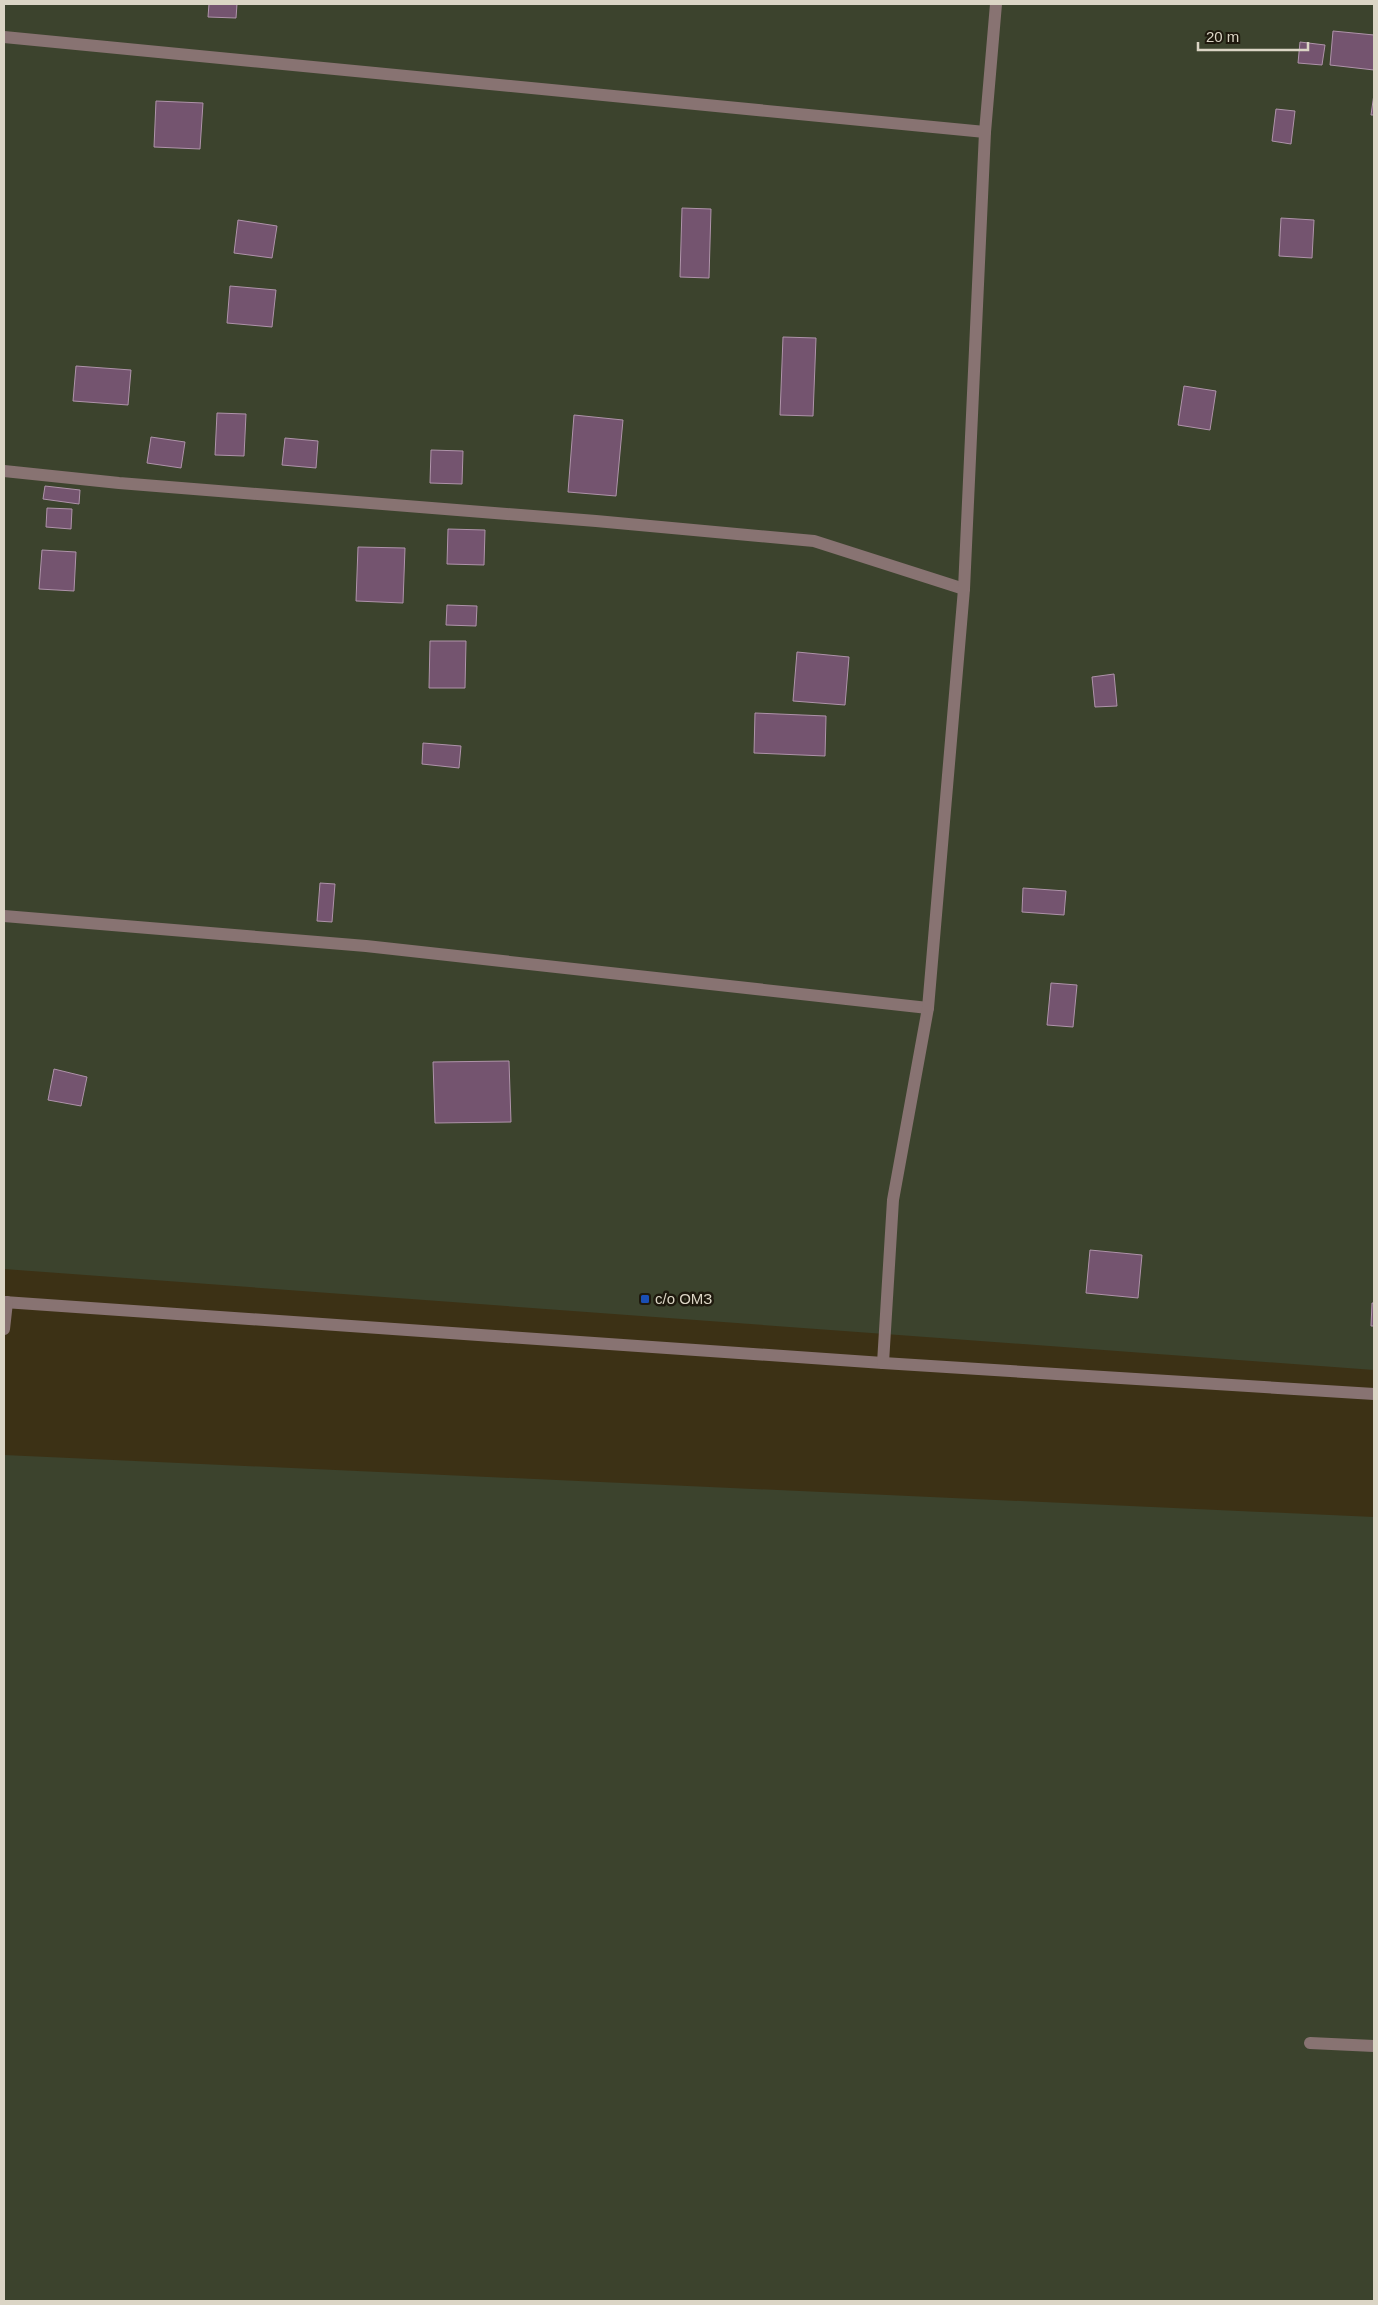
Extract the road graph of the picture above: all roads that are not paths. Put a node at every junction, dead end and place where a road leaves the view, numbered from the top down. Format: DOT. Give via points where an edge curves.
graph roads {
  1 [pos="996,4"];
  2 [pos="4,37"];
  3 [pos="985,132"];
  4 [pos="4,471"];
  5 [pos="964,589"];
  6 [pos="4,916"];
  7 [pos="928,1008"];
  8 [pos="5,1302"];
  9 [pos="4,1329"];
  10 [pos="883,1363"];
  11 [pos="1374,1394"];
  12 [pos="1310,2043"];
  13 [pos="1374,2046"];
  1 -- 3 [label="street"];
  2 -- 3 [label="street"];
  3 -- 5 [label="street"];
  4 -- 5 [label="street" via="814,541"];
  5 -- 7 [label="street"];
  6 -- 7 [label="street" via="366,946"];
  7 -- 10 [label="street" via="893,1200"];
  8 -- 9 [label="street"];
  8 -- 10 [label="street"];
  10 -- 11 [label="street"];
  12 -- 13 [label="street"];
}
